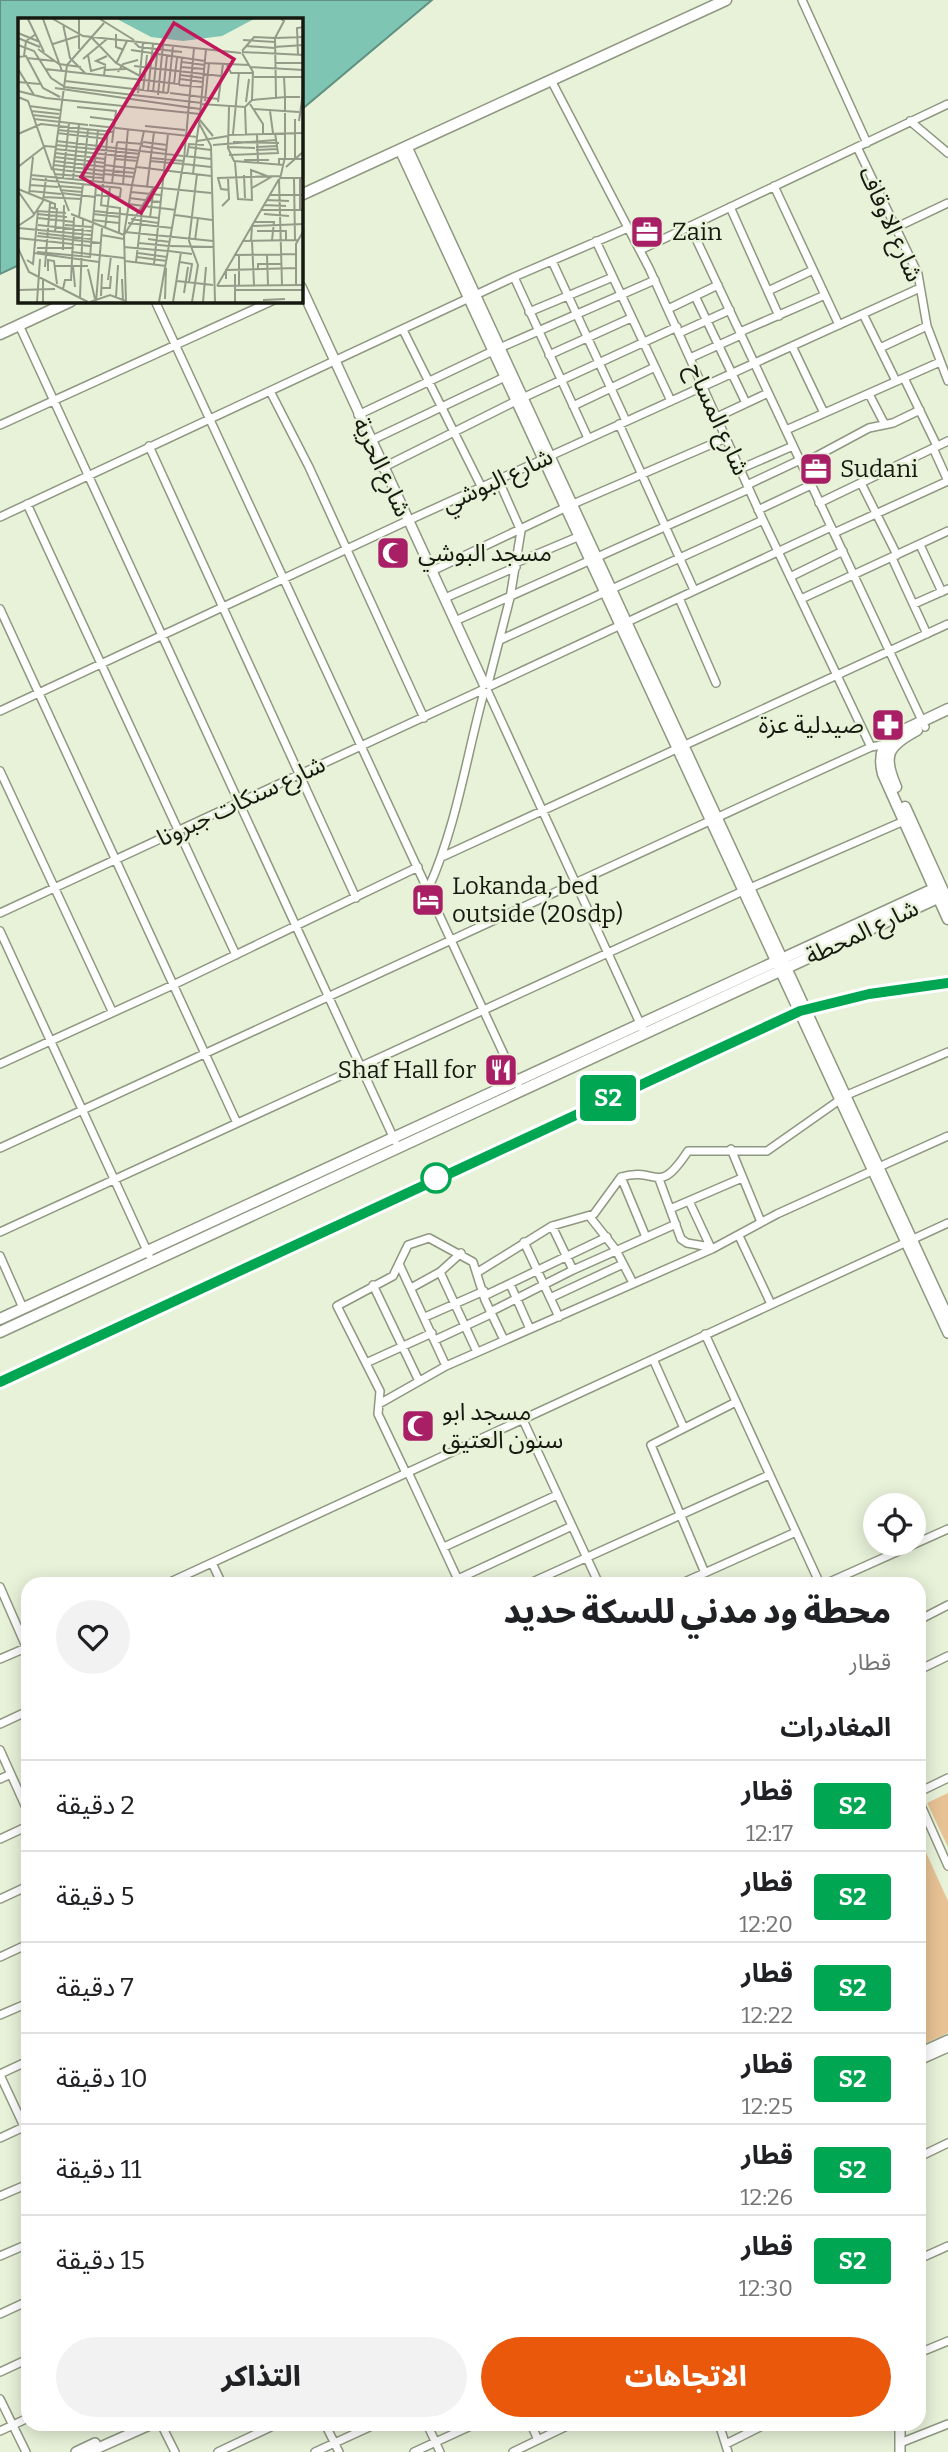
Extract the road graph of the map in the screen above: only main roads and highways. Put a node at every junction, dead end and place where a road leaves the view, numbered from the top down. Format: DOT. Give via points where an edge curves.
graph roads {
  1 [pos="726,0"];
  2 [pos="303,194"];
  3 [pos="67,303"];
  4 [pos="0,334"];
  5 [pos="948,709"];
  6 [pos="948,716"];
  7 [pos="924,724"];
  8 [pos="888,745"];
  9 [pos="941,894"];
  10 [pos="948,919"];
  11 [pos="395,1141"];
  12 [pos="0,1319"];
  13 [pos="0,1332"];
  1 -- 2 [label="main road"];
  3 -- 4 [label="main road"];
  5 -- 7 [label="main road"];
  6 -- 7 [label="main road"];
  7 -- 8 [label="main road"];
  8 -- 9 [label="main road" via="890,771"];
  8 -- 9 [label="main road" via="881,767"];
  9 -- 10 [label="main road"];
  9 -- 11 [label="main road, شارع المحطة"];
  11 -- 12 [label="main road" via="146,1249"];
  11 -- 13 [label="main road"];
}
